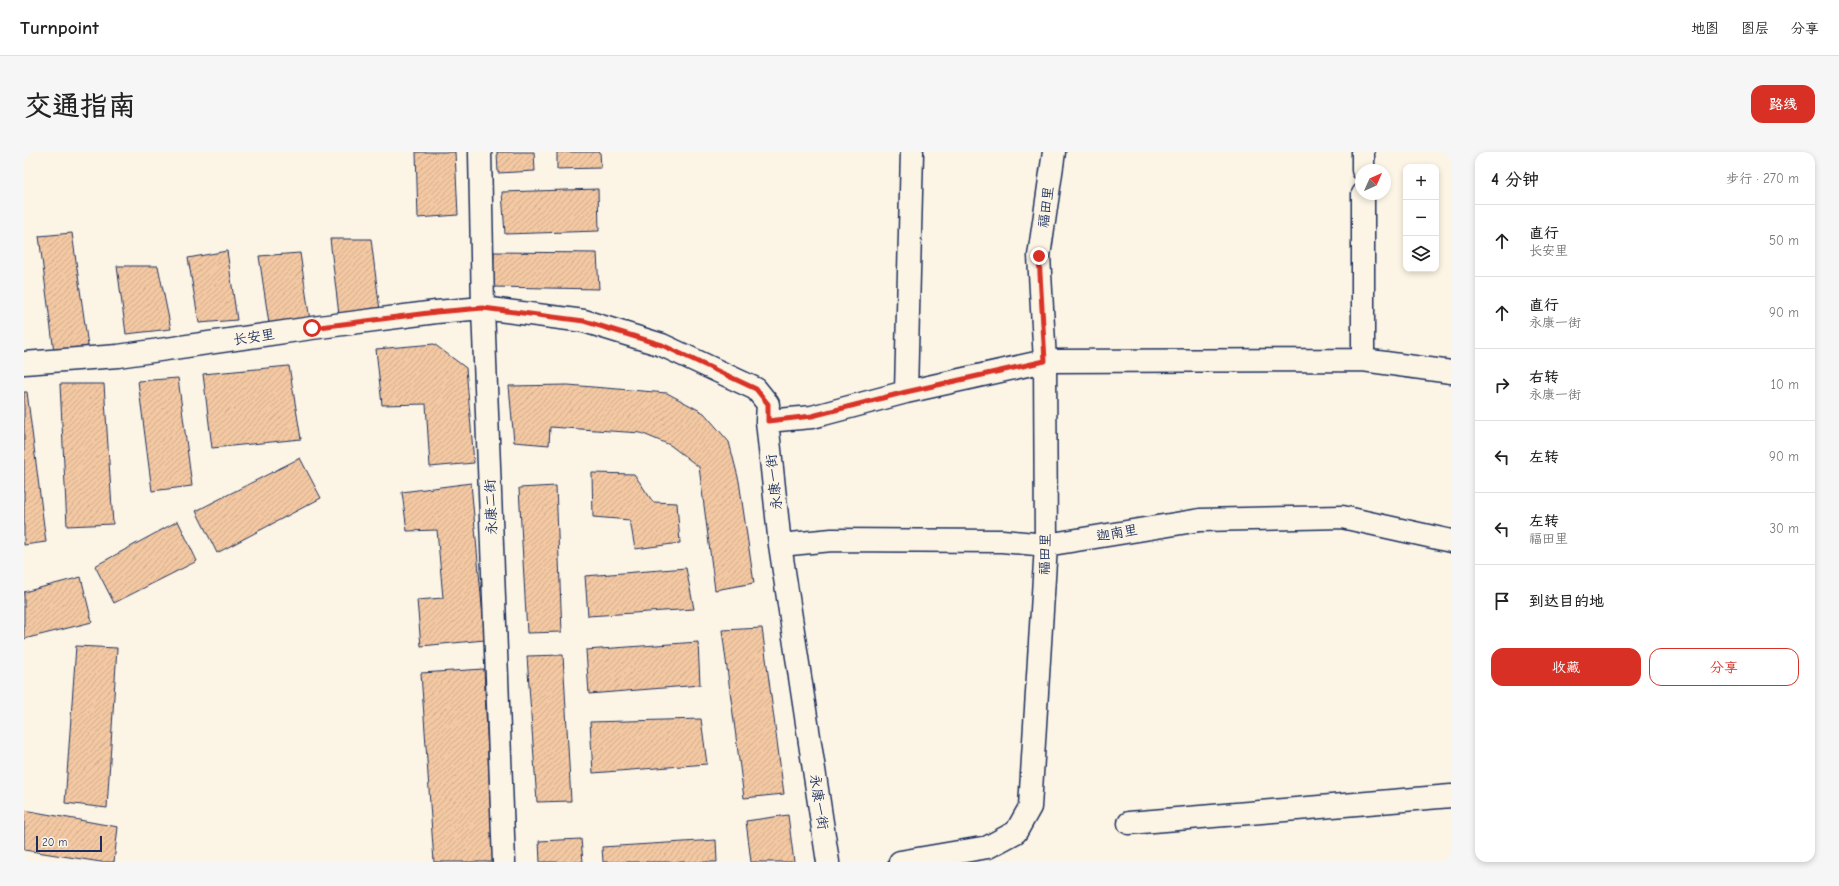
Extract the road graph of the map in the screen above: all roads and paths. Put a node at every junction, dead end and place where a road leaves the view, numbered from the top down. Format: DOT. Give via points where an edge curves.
graph roads {
  1 [pos="480,152"];
  2 [pos="912,152"];
  3 [pos="1054,152"];
  4 [pos="1363,152"];
  5 [pos="1363,164"];
  6 [pos="1363,200"];
  7 [pos="483,308"];
  8 [pos="1363,360"];
  9 [pos="1045,361"];
  10 [pos="24,363"];
  11 [pos="1451,372"];
  12 [pos="906,392"];
  13 [pos="768,421"];
  14 [pos="1451,541"];
  15 [pos="780,545"];
  16 [pos="1046,545"];
  17 [pos="1451,796"];
  18 [pos="1129,823"];
  19 [pos="504,862"];
  20 [pos="828,862"];
  21 [pos="900,862"];
  1 -- 7 [label="street, 永康二街"];
  2 -- 12 [label="street"];
  3 -- 9 [label="street, 福田里" via="1039,256"];
  4 -- 5 [label="street"];
  6 -- 8 [label="street"];
  7 -- 10 [label="street, 长安里" via="312,328 118,356"];
  7 -- 13 [label="street, 永康一街" via="584,321 662,345 756,389 768,404"];
  7 -- 19 [label="street, 永康二街"];
  8 -- 9 [label="street"];
  8 -- 11 [label="street"];
  9 -- 12 [label="street"];
  9 -- 16 [label="street, 福田里"];
  12 -- 13 [label="street" via="812,416"];
  13 -- 15 [label="street, 永康一街"];
  14 -- 16 [label="street, 迦南里" via="1342,517 1200,520"];
  15 -- 16 [label="street, 迦南里" via="832,540 1002,541"];
  15 -- 20 [label="street, 永康一街"];
  16 -- 21 [label="street, 福田里" via="1030,806 1016,832 988,847"];
  17 -- 18 [label="street"];
}
